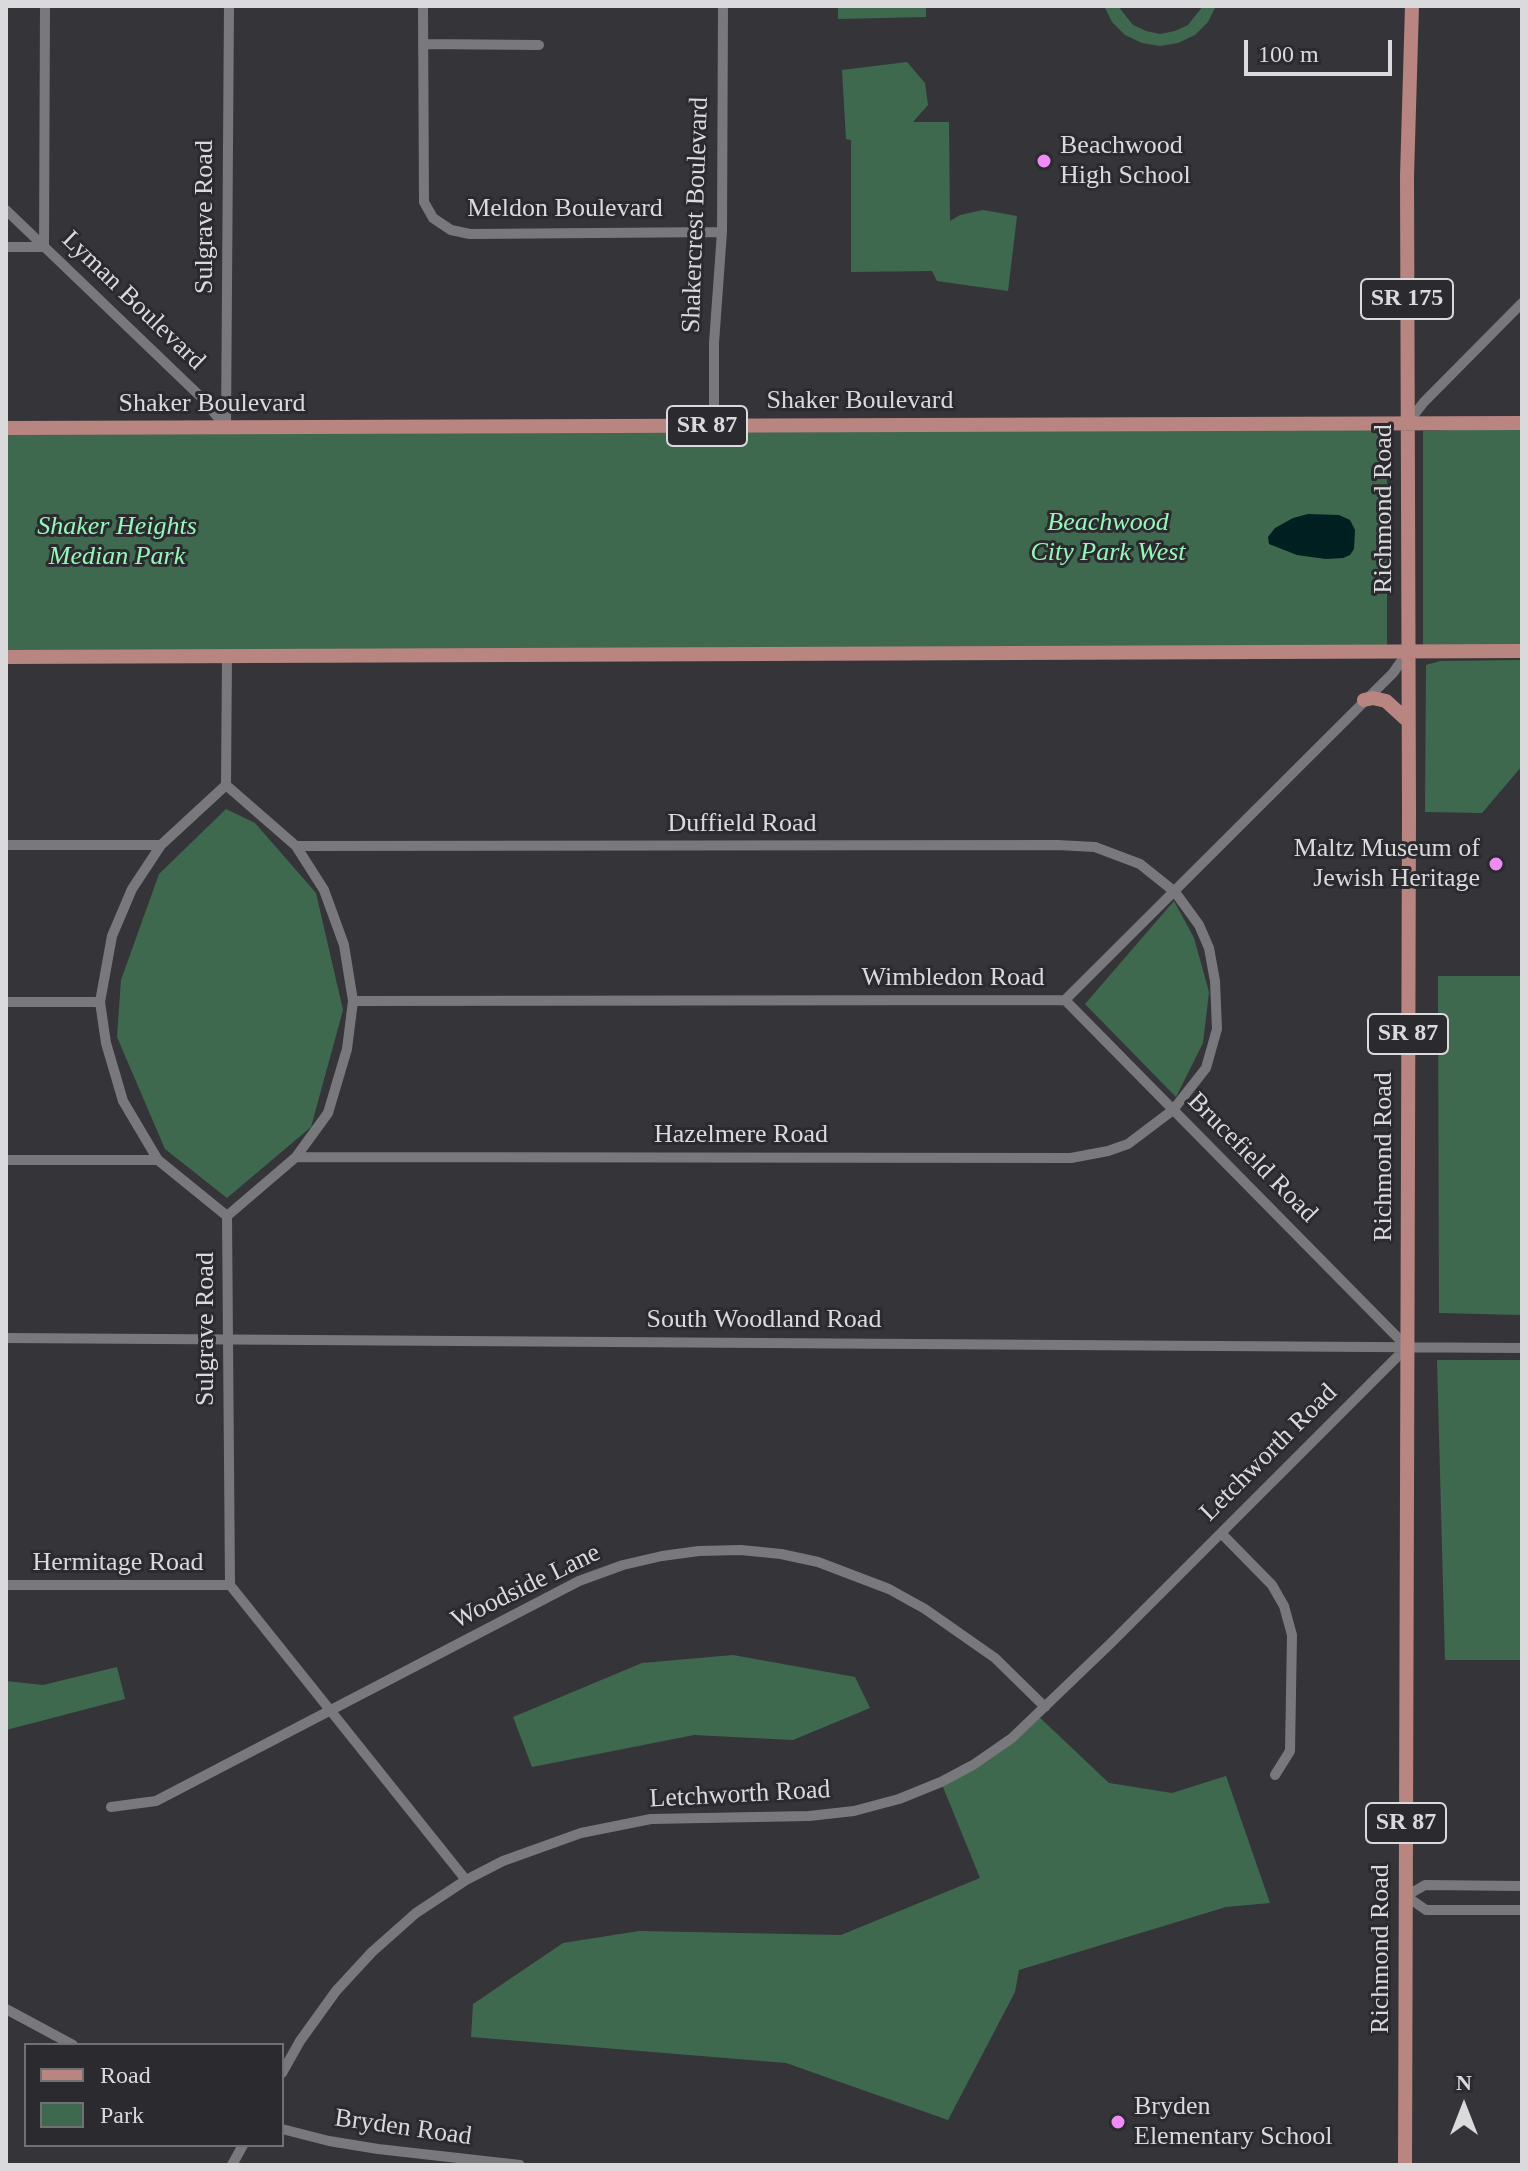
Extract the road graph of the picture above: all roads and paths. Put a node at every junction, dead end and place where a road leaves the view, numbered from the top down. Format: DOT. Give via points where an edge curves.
graph roads {
  1 [pos="45,6"];
  2 [pos="229,6"];
  3 [pos="423,6"];
  4 [pos="723,6"];
  5 [pos="1412,6"];
  6 [pos="423,44"];
  7 [pos="539,45"];
  8 [pos="6,210"];
  9 [pos="722,232"];
  10 [pos="6,247"];
  11 [pos="44,247"];
  12 [pos="1522,303"];
  13 [pos="1408,423"];
  14 [pos="1522,423"];
  15 [pos="714,426"];
  16 [pos="6,428"];
  17 [pos="226,428"];
  18 [pos="1522,651"];
  19 [pos="1408,652"];
  20 [pos="227,656"];
  21 [pos="6,657"];
  22 [pos="1364,700"];
  23 [pos="1408,721"];
  24 [pos="226,785"];
  25 [pos="6,845"];
  26 [pos="161,845"];
  27 [pos="296,846"];
  28 [pos="1175,892"];
  29 [pos="1065,1000"];
  30 [pos="353,1001"];
  31 [pos="6,1002"];
  32 [pos="100,1002"];
  33 [pos="1173,1110"];
  34 [pos="296,1157"];
  35 [pos="6,1160"];
  36 [pos="158,1160"];
  37 [pos="227,1216"];
  38 [pos="227,1337"];
  39 [pos="6,1338"];
  40 [pos="1407,1347"];
  41 [pos="1522,1348"];
  42 [pos="1221,1533"];
  43 [pos="6,1585"];
  44 [pos="230,1585"];
  45 [pos="1045,1707"];
  46 [pos="330,1711"];
  47 [pos="1275,1775"];
  48 [pos="111,1807"];
  49 [pos="466,1880"];
  50 [pos="1522,1886"];
  51 [pos="1406,1896"];
  52 [pos="1522,1910"];
  53 [pos="6,2009"];
  54 [pos="69,2043"];
  55 [pos="284,2069"];
  56 [pos="284,2129"];
  57 [pos="242,2147"];
  58 [pos="232,2165"];
  59 [pos="520,2165"];
  60 [pos="1405,2165"];
  1 -- 11 [label="street"];
  2 -- 17 [label="street, Sulgrave Road"];
  3 -- 6 [label="street, Meldon Boulevard"];
  4 -- 9 [label="street, Shakercrest Boulevard"];
  5 -- 13 [label="main road, Richmond Road / SR 175"];
  6 -- 7 [label="street"];
  6 -- 9 [label="street, Meldon Boulevard" via="424,202 433,218 451,230"];
  8 -- 11 [label="street, Lyman Boulevard"];
  9 -- 15 [label="street, Shakercrest Boulevard"];
  10 -- 11 [label="street"];
  11 -- 17 [label="street, Lyman Boulevard" via="204,400"];
  12 -- 13 [label="street"];
  13 -- 14 [label="main road, Shaker Boulevard"];
  13 -- 15 [label="main road, Shaker Boulevard / SR 87"];
  13 -- 19 [label="main road, Richmond Road / SR 87"];
  15 -- 17 [label="main road, Shaker Boulevard / SR 87"];
  16 -- 17 [label="main road, Shaker Boulevard / SR 87"];
  18 -- 19 [label="main road"];
  19 -- 20 [label="main road"];
  19 -- 22 [label="street, Wimbledon Road"];
  19 -- 23 [label="main road, Richmond Road / SR 87"];
  20 -- 21 [label="main road"];
  20 -- 24 [label="street"];
  22 -- 23 [label="main road" via="1386,701"];
  22 -- 28 [label="street, Wimbledon Road"];
  23 -- 40 [label="main road, Richmond Road / SR 87"];
  24 -- 26 [label="street, Sulgrave Road"];
  24 -- 27 [label="street"];
  25 -- 26 [label="street"];
  26 -- 32 [label="street, Sulgrave Road" via="132,889 112,936"];
  27 -- 28 [label="street, Duffield Road" via="1057,845 1120,855"];
  27 -- 30 [label="street" via="324,890 344,945"];
  28 -- 29 [label="street, Wimbledon Road"];
  28 -- 33 [label="street, Duffield Road" via="1209,948 1217,1029 1206,1068"];
  29 -- 30 [label="street, Wimbledon Road"];
  29 -- 33 [label="street, Brucefield Road"];
  30 -- 34 [label="street" via="347,1049 328,1113"];
  31 -- 32 [label="street"];
  32 -- 36 [label="street, Sulgrave Road" via="123,1101"];
  33 -- 34 [label="street, Hazelmere Road" via="1128,1144 1071,1158"];
  33 -- 40 [label="street, Brucefield Road"];
  34 -- 37 [label="street"];
  35 -- 36 [label="street"];
  36 -- 37 [label="street, Sulgrave Road"];
  37 -- 38 [label="street, Sulgrave Road"];
  38 -- 39 [label="street, South Woodland Road"];
  38 -- 40 [label="street, South Woodland Road"];
  38 -- 44 [label="street, Sulgrave Road"];
  40 -- 41 [label="street, South Woodland Road"];
  40 -- 42 [label="street, Letchworth Road"];
  40 -- 51 [label="main road, Richmond Road / SR 87"];
  42 -- 45 [label="street, Letchworth Road"];
  42 -- 47 [label="street" via="1272,1585 1292,1635 1290,1751"];
  43 -- 44 [label="street, Hermitage Road"];
  44 -- 46 [label="street"];
  45 -- 46 [label="street, Woodside Lane" via="995,1658 889,1589 818,1562 741,1550 662,1556 579,1581"];
  45 -- 49 [label="street, Letchworth Road" via="973,1765 899,1799 809,1816 688,1817 614,1825 541,1846"];
  46 -- 48 [label="street, Woodside Lane" via="156,1801"];
  46 -- 49 [label="street"];
  49 -- 55 [label="street, Letchworth Road" via="416,1913 372,1952 336,1991"];
  50 -- 51 [label="street" via="1425,1885"];
  51 -- 52 [label="street" via="1426,1910"];
  51 -- 60 [label="main road, Richmond Road / SR 87"];
  53 -- 54 [label="street"];
  56 -- 59 [label="street, Bryden Road" via="378,2149"];
  57 -- 58 [label="street"];
}
